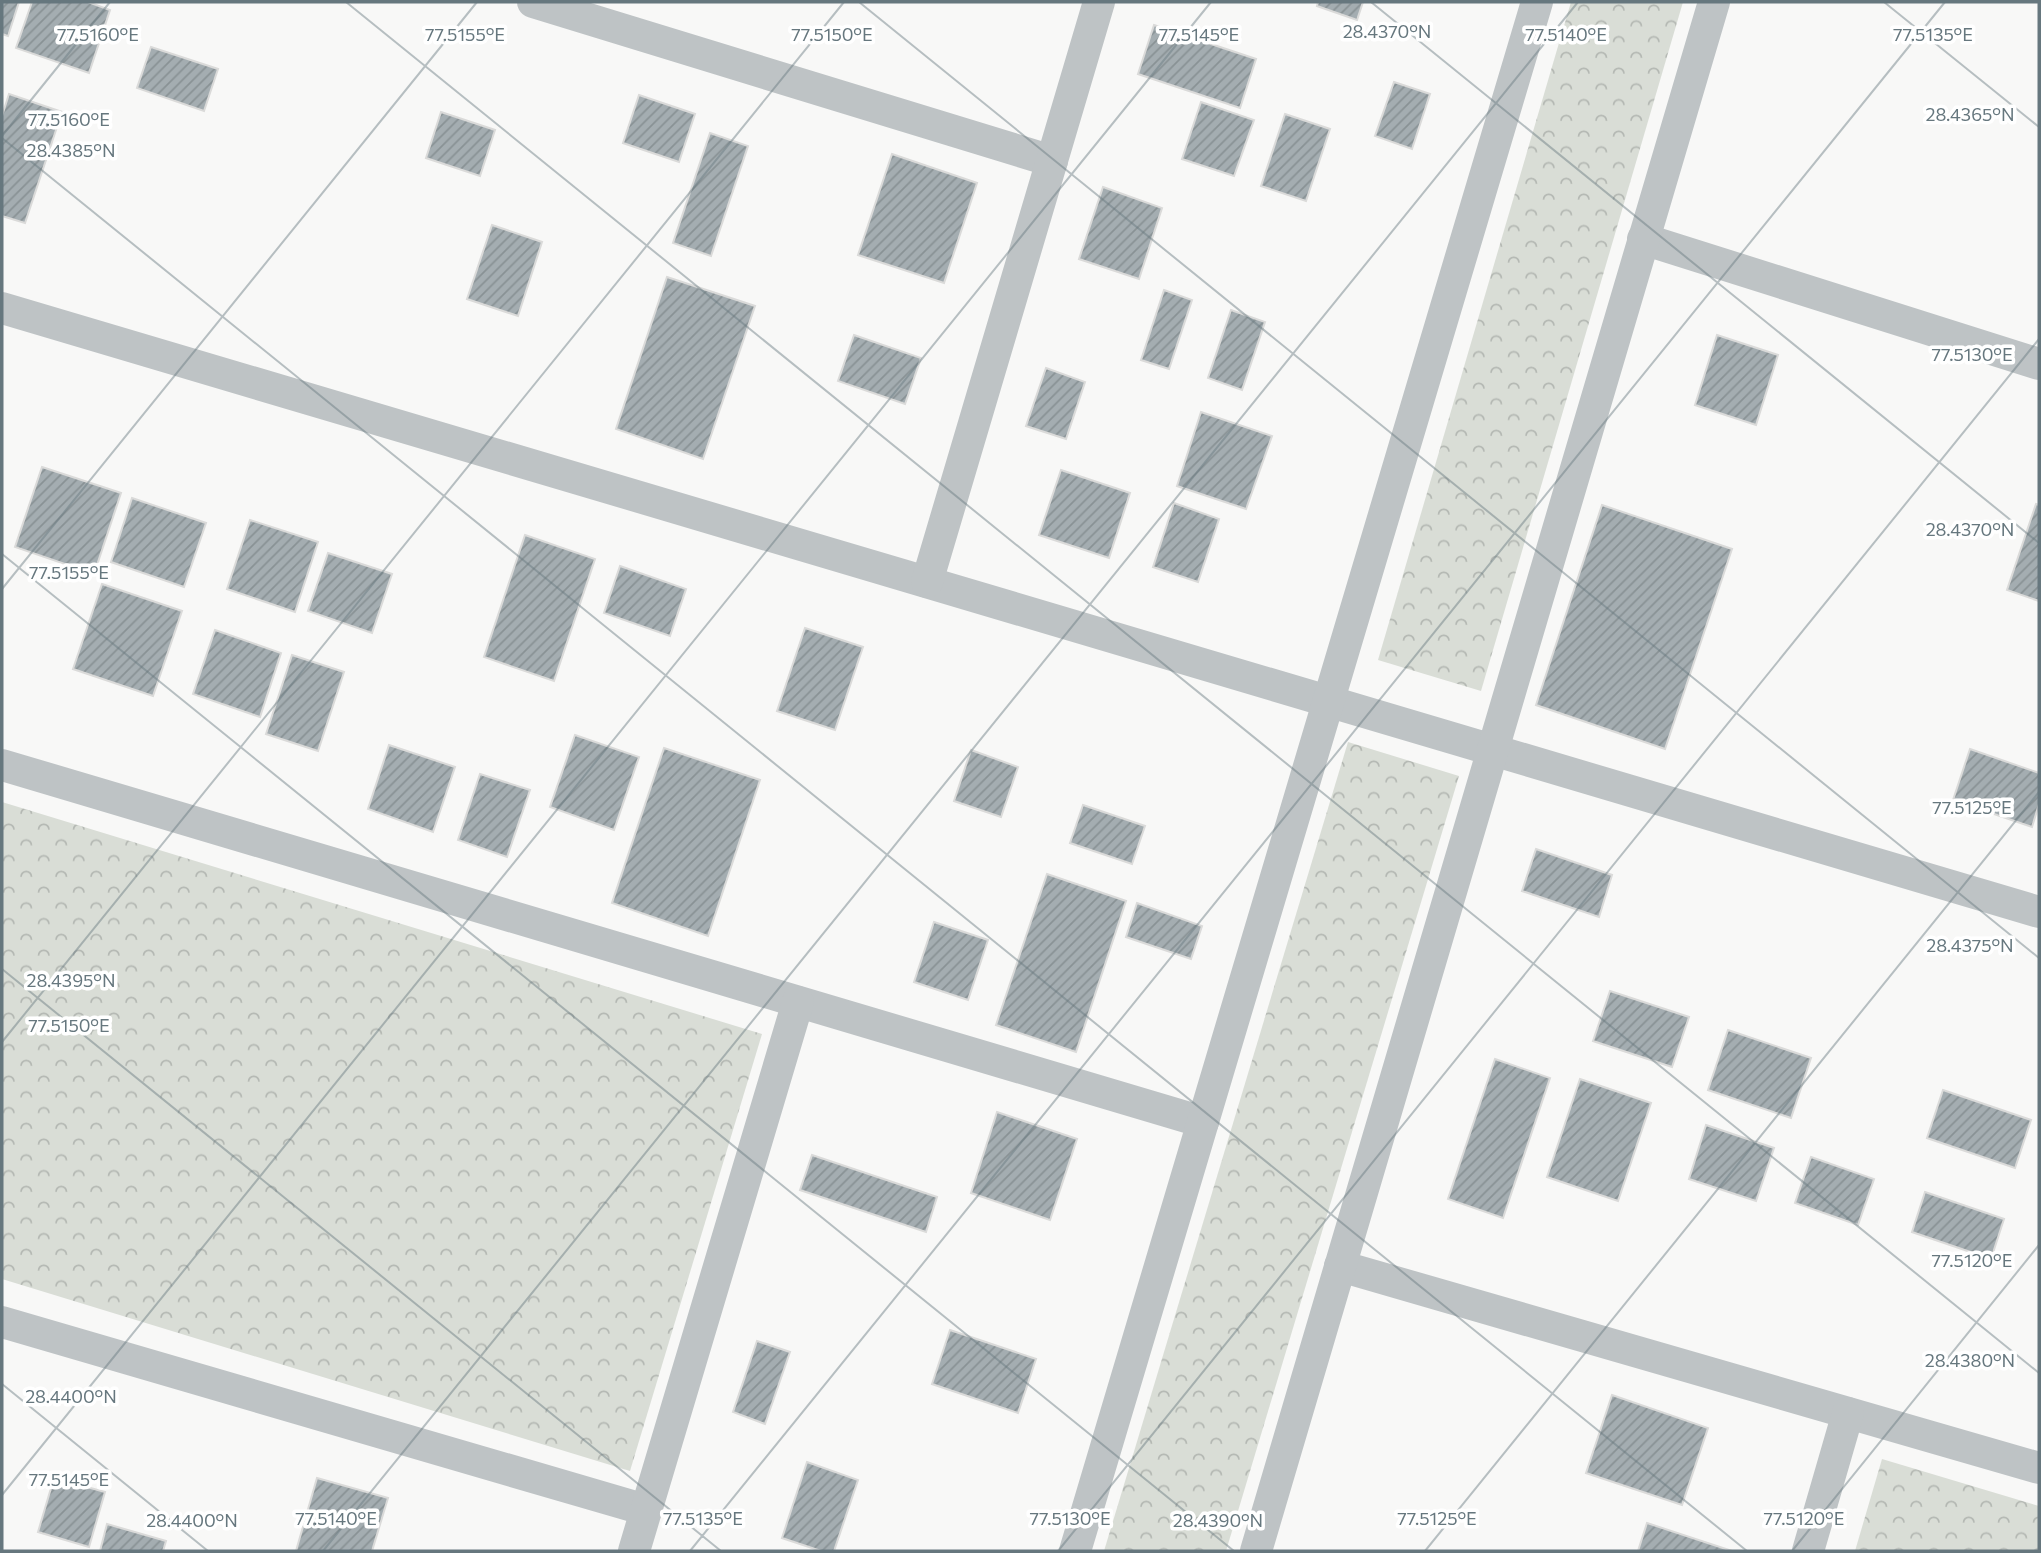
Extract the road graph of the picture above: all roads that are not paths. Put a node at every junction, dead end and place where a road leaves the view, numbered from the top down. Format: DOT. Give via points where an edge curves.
graph roads {
  1 [pos="534,2"];
  2 [pos="1099,2"];
  3 [pos="1537,2"];
  4 [pos="1714,2"];
  5 [pos="1052,162"];
  6 [pos="1643,239"];
  7 [pos="2,307"];
  8 [pos="2039,364"];
  9 [pos="927,582"];
  10 [pos="1328,701"];
  11 [pos="1492,750"];
  12 [pos="2,765"];
  13 [pos="2039,912"];
  14 [pos="798,1002"];
  15 [pos="1203,1122"];
  16 [pos="1340,1266"];
  17 [pos="2,1322"];
  18 [pos="1848,1413"];
  19 [pos="2039,1468"];
  20 [pos="646,1510"];
  21 [pos="634,1551"];
  22 [pos="1075,1551"];
  23 [pos="1256,1551"];
  24 [pos="1808,1551"];
  1 -- 5 [label="street"];
  2 -- 5 [label="street"];
  3 -- 10 [label="street"];
  4 -- 6 [label="street"];
  5 -- 9 [label="street"];
  6 -- 8 [label="street"];
  6 -- 11 [label="street"];
  7 -- 9 [label="street"];
  9 -- 10 [label="street"];
  10 -- 11 [label="street"];
  10 -- 15 [label="street"];
  11 -- 13 [label="street"];
  11 -- 16 [label="street"];
  12 -- 14 [label="street"];
  14 -- 15 [label="street"];
  14 -- 20 [label="street"];
  15 -- 22 [label="street"];
  16 -- 18 [label="street"];
  16 -- 23 [label="street"];
  17 -- 20 [label="street"];
  18 -- 19 [label="street"];
  18 -- 24 [label="street"];
  20 -- 21 [label="street"];
}
